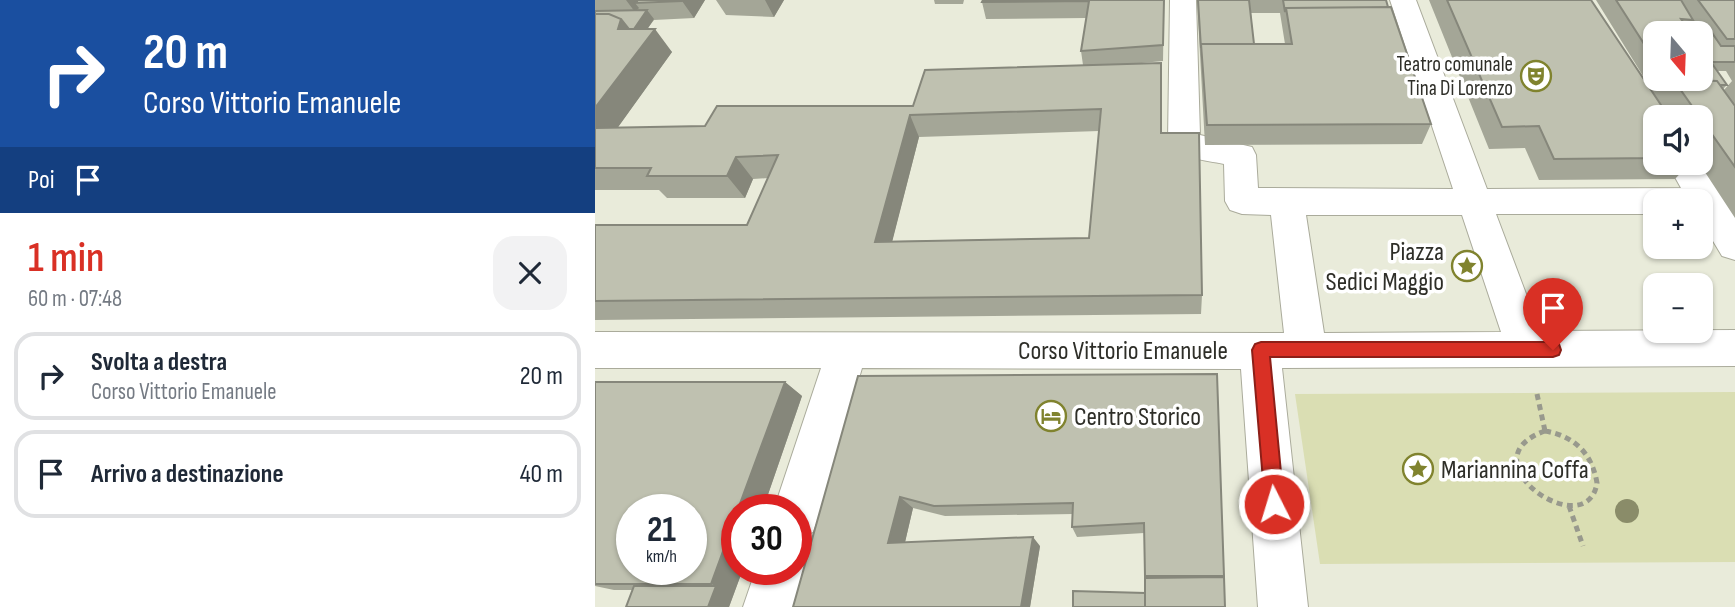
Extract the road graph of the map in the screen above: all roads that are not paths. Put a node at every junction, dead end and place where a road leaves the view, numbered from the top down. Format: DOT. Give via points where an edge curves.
graph roads {
  1 [pos="1183,0"];
  2 [pos="1403,0"];
  3 [pos="1643,201"];
  4 [pos="1286,202"];
  5 [pos="1475,202"];
  6 [pos="1713,211"];
  7 [pos="1735,246"];
  8 [pos="1735,348"];
  9 [pos="847,349"];
  10 [pos="595,350"];
  11 [pos="1261,350"];
  12 [pos="1306,350"];
  13 [pos="1527,350"];
  14 [pos="802,494"];
  15 [pos="775,585"];
  16 [pos="768,607"];
  17 [pos="1283,607"];
  1 -- 4 [label="street" via="1184,141 1240,155 1242,201"];
  2 -- 5 [label="street"];
  3 -- 5 [label="street"];
  4 -- 5 [label="street"];
  4 -- 12 [label="street"];
  5 -- 13 [label="street"];
  6 -- 7 [label="street"];
  8 -- 13 [label="street, Corso Vittorio Emanuele"];
  9 -- 10 [label="street, Corso Vittorio Emanuele"];
  9 -- 11 [label="street, Corso Vittorio Emanuele"];
  9 -- 14 [label="street"];
  11 -- 12 [label="street, Corso Vittorio Emanuele"];
  11 -- 17 [label="street"];
  12 -- 13 [label="street, Corso Vittorio Emanuele"];
  15 -- 16 [label="street"];
}
